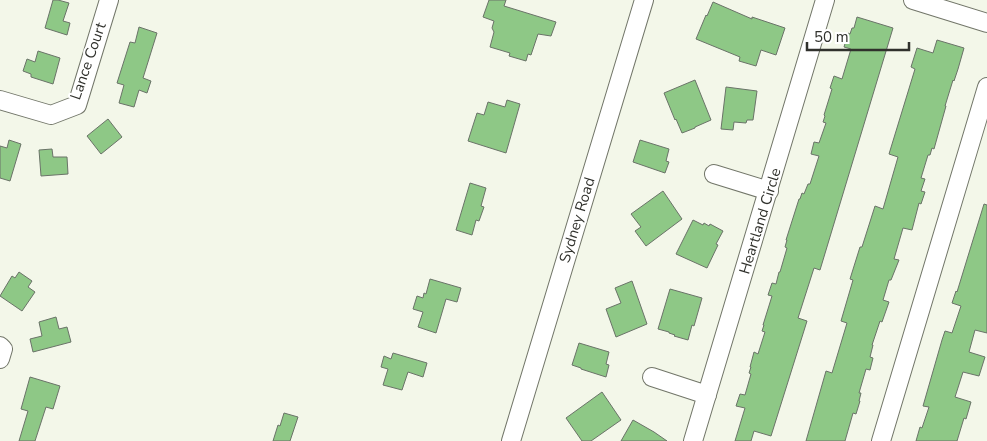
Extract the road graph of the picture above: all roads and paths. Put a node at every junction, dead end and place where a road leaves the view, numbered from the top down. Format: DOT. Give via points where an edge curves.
graph roads {
  1 [pos="109,0"];
  2 [pos="644,0"];
  3 [pos="825,0"];
  4 [pos="918,1"];
  5 [pos="987,23"];
  6 [pos="987,86"];
  7 [pos="0,100"];
  8 [pos="714,174"];
  9 [pos="769,191"];
  10 [pos="0,346"];
  11 [pos="0,360"];
  12 [pos="652,377"];
  13 [pos="707,395"];
  14 [pos="511,441"];
  15 [pos="693,441"];
  16 [pos="881,441"];
  1 -- 7 [label="street, Lance Court" via="77,105 51,115"];
  2 -- 14 [label="street, Sydney Road"];
  3 -- 9 [label="street, Heartland Circle"];
  4 -- 5 [label="street"];
  6 -- 16 [label="street"];
  8 -- 9 [label="street"];
  9 -- 13 [label="street, Heartland Circle"];
  10 -- 11 [label="street" via="3,349"];
  12 -- 13 [label="street"];
  13 -- 15 [label="street, Heartland Circle"];
}
